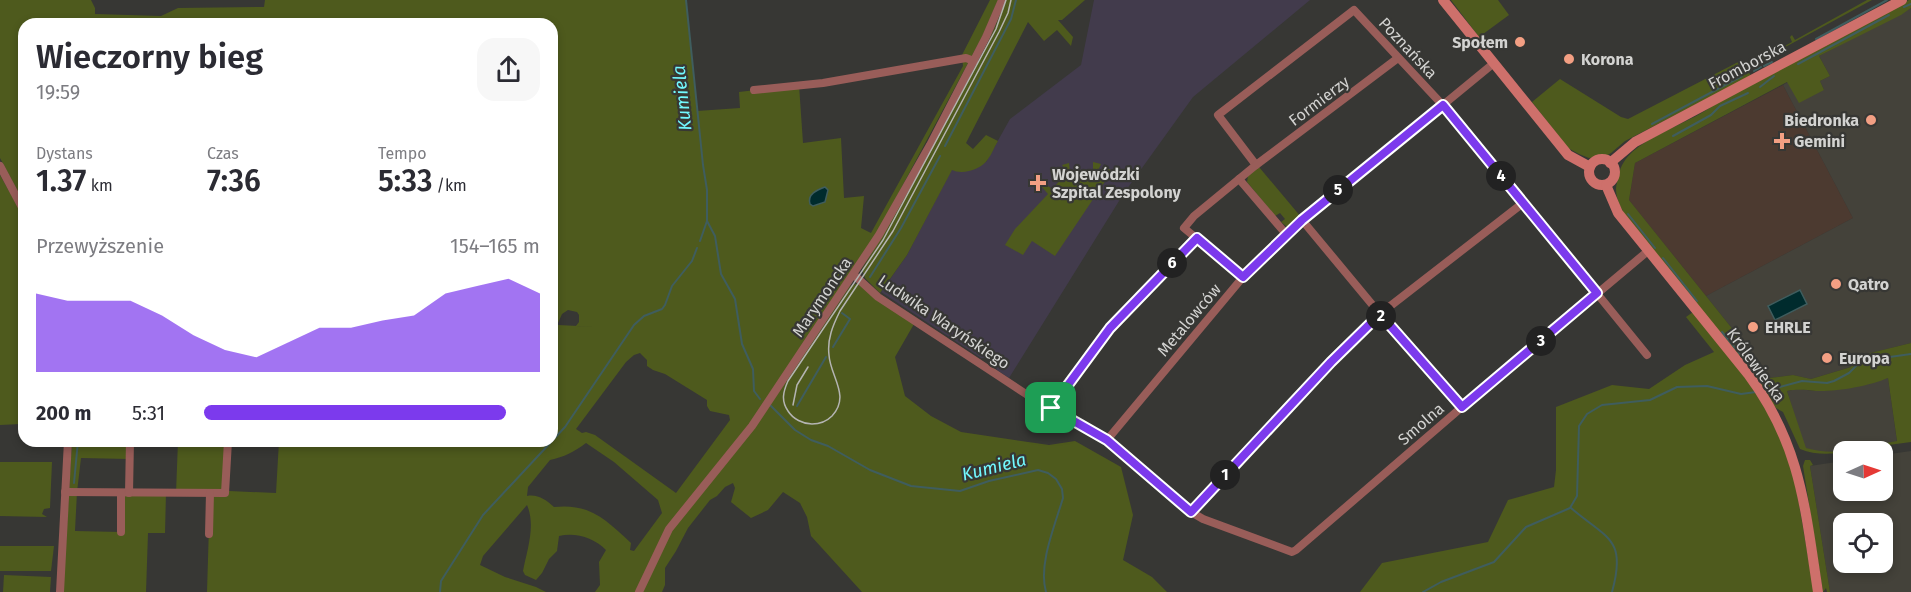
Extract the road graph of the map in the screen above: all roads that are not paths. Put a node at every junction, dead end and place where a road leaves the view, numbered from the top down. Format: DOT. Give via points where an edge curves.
graph roads {
  1 [pos="1002,0"];
  2 [pos="1443,0"];
  3 [pos="1902,0"];
  4 [pos="1398,58"];
  5 [pos="974,61"];
  6 [pos="1494,63"];
  7 [pos="754,90"];
  8 [pos="1443,105"];
  9 [pos="1610,163"];
  10 [pos="1256,165"];
  11 [pos="0,166"];
  12 [pos="1590,167"];
  13 [pos="1239,179"];
  14 [pos="1606,185"];
  15 [pos="18,200"];
  16 [pos="1523,203"];
  17 [pos="1302,220"];
  18 [pos="1286,234"];
  19 [pos="1197,238"];
  20 [pos="1648,251"];
  21 [pos="854,275"];
  22 [pos="1243,277"];
  23 [pos="1597,293"];
  24 [pos="1380,314"];
  25 [pos="1647,355"];
  26 [pos="1462,407"];
  27 [pos="1051,408"];
  28 [pos="1107,440"];
  29 [pos="68,447"];
  30 [pos="129,447"];
  31 [pos="228,447"];
  32 [pos="65,492"];
  33 [pos="125,493"];
  34 [pos="210,493"];
  35 [pos="1191,512"];
  36 [pos="121,532"];
  37 [pos="209,534"];
  38 [pos="1296,550"];
  39 [pos="60,592"];
  40 [pos="639,592"];
  41 [pos="1818,592"];
  1 -- 5 [label="street, Marymoncka"];
  2 -- 6 [label="main road"];
  3 -- 9 [label="main road, Fromborska" via="1635,142"];
  4 -- 8 [label="street, Poznańska"];
  4 -- 10 [label="street, Formierzy"];
  4 -- 10 [label="street, Poznańska" via="1354,10 1218,115"];
  5 -- 7 [label="street" via="966,58 823,83"];
  5 -- 21 [label="street, Marymoncka" via="899,201"];
  6 -- 8 [label="street, Metalowców"];
  6 -- 12 [label="main road" via="1568,155"];
  8 -- 16 [label="street, Poznańska"];
  8 -- 17 [label="street, Metalowców"];
  9 -- 12 [label="main road" via="1599,160"];
  9 -- 14 [label="main road" via="1615,175"];
  10 -- 13 [label="street, Formierzy"];
  11 -- 15 [label="street"];
  12 -- 14 [label="main road" via="1592,181"];
  13 -- 18 [label="street"];
  13 -- 19 [label="street, Formierzy" via="1184,228"];
  14 -- 20 [label="main road, Królewiecka" via="1618,213"];
  16 -- 23 [label="street, Poznańska"];
  16 -- 24 [label="street"];
  17 -- 18 [label="street, Metalowców"];
  17 -- 24 [label="street"];
  18 -- 22 [label="street, Metalowców"];
  19 -- 22 [label="street"];
  19 -- 27 [label="street" via="1110,328"];
  20 -- 23 [label="street, Smolna"];
  20 -- 41 [label="main road, Królewiecka" via="1761,392 1784,436 1804,499"];
  21 -- 27 [label="street, Ludwika Waryńskiego" via="878,297"];
  21 -- 40 [label="street, Marymoncka" via="752,426 669,529"];
  22 -- 28 [label="street, Metalowców"];
  23 -- 25 [label="street, Poznańska"];
  23 -- 26 [label="street, Smolna"];
  24 -- 26 [label="street"];
  24 -- 35 [label="street"];
  26 -- 38 [label="street, Smolna"];
  27 -- 28 [label="street, Ludwika Waryńskiego"];
  28 -- 35 [label="street, Ludwika Waryńskiego"];
  29 -- 32 [label="street"];
  30 -- 33 [label="street"];
  31 -- 34 [label="street" via="225,493"];
  32 -- 33 [label="street"];
  32 -- 39 [label="street"];
  33 -- 34 [label="street"];
  33 -- 36 [label="street"];
  34 -- 37 [label="street"];
  35 -- 38 [label="street, Ludwika Waryńskiego" via="1289,552"];
}
